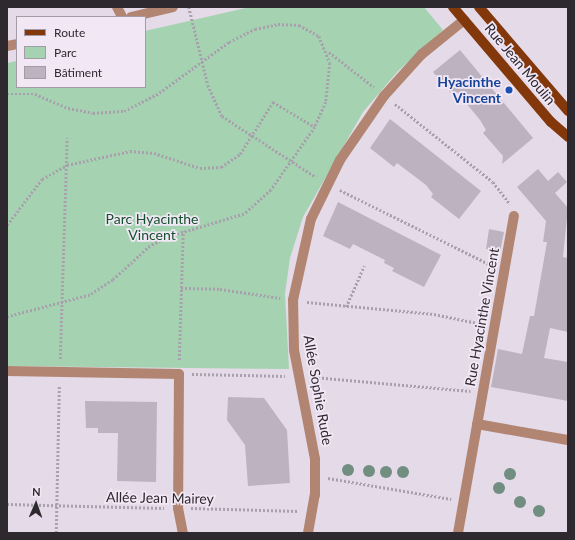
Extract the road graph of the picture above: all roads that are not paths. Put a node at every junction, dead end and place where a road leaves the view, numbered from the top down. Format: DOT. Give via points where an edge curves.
graph roads {
  1 [pos="117,7"];
  2 [pos="173,7"];
  3 [pos="453,7"];
  4 [pos="479,7"];
  5 [pos="122,16"];
  6 [pos="135,16"];
  7 [pos="464,20"];
  8 [pos="568,111"];
  9 [pos="568,137"];
  10 [pos="514,216"];
  11 [pos="7,371"];
  12 [pos="477,424"];
  13 [pos="568,440"];
  14 [pos="183,533"];
  15 [pos="308,533"];
  16 [pos="458,533"];
  1 -- 5 [label="street"];
  2 -- 6 [label="street"];
  3 -- 7 [label="main road, Rue Jean Moulin"];
  4 -- 8 [label="main road, Rue Jean Moulin"];
  7 -- 9 [label="main road, Rue Jean Moulin" via="551,122"];
  7 -- 15 [label="street, Allée Sophie Rude" via="422,54 384,96 359,130 311,219 292,300 299,376 314,442 313,511"];
  10 -- 12 [label="street, Rue Hyacinthe Vincent"];
  11 -- 14 [label="street" via="179,374 178,508"];
  12 -- 13 [label="street"];
  12 -- 16 [label="street, Rue Hyacinthe Vincent"];
}
